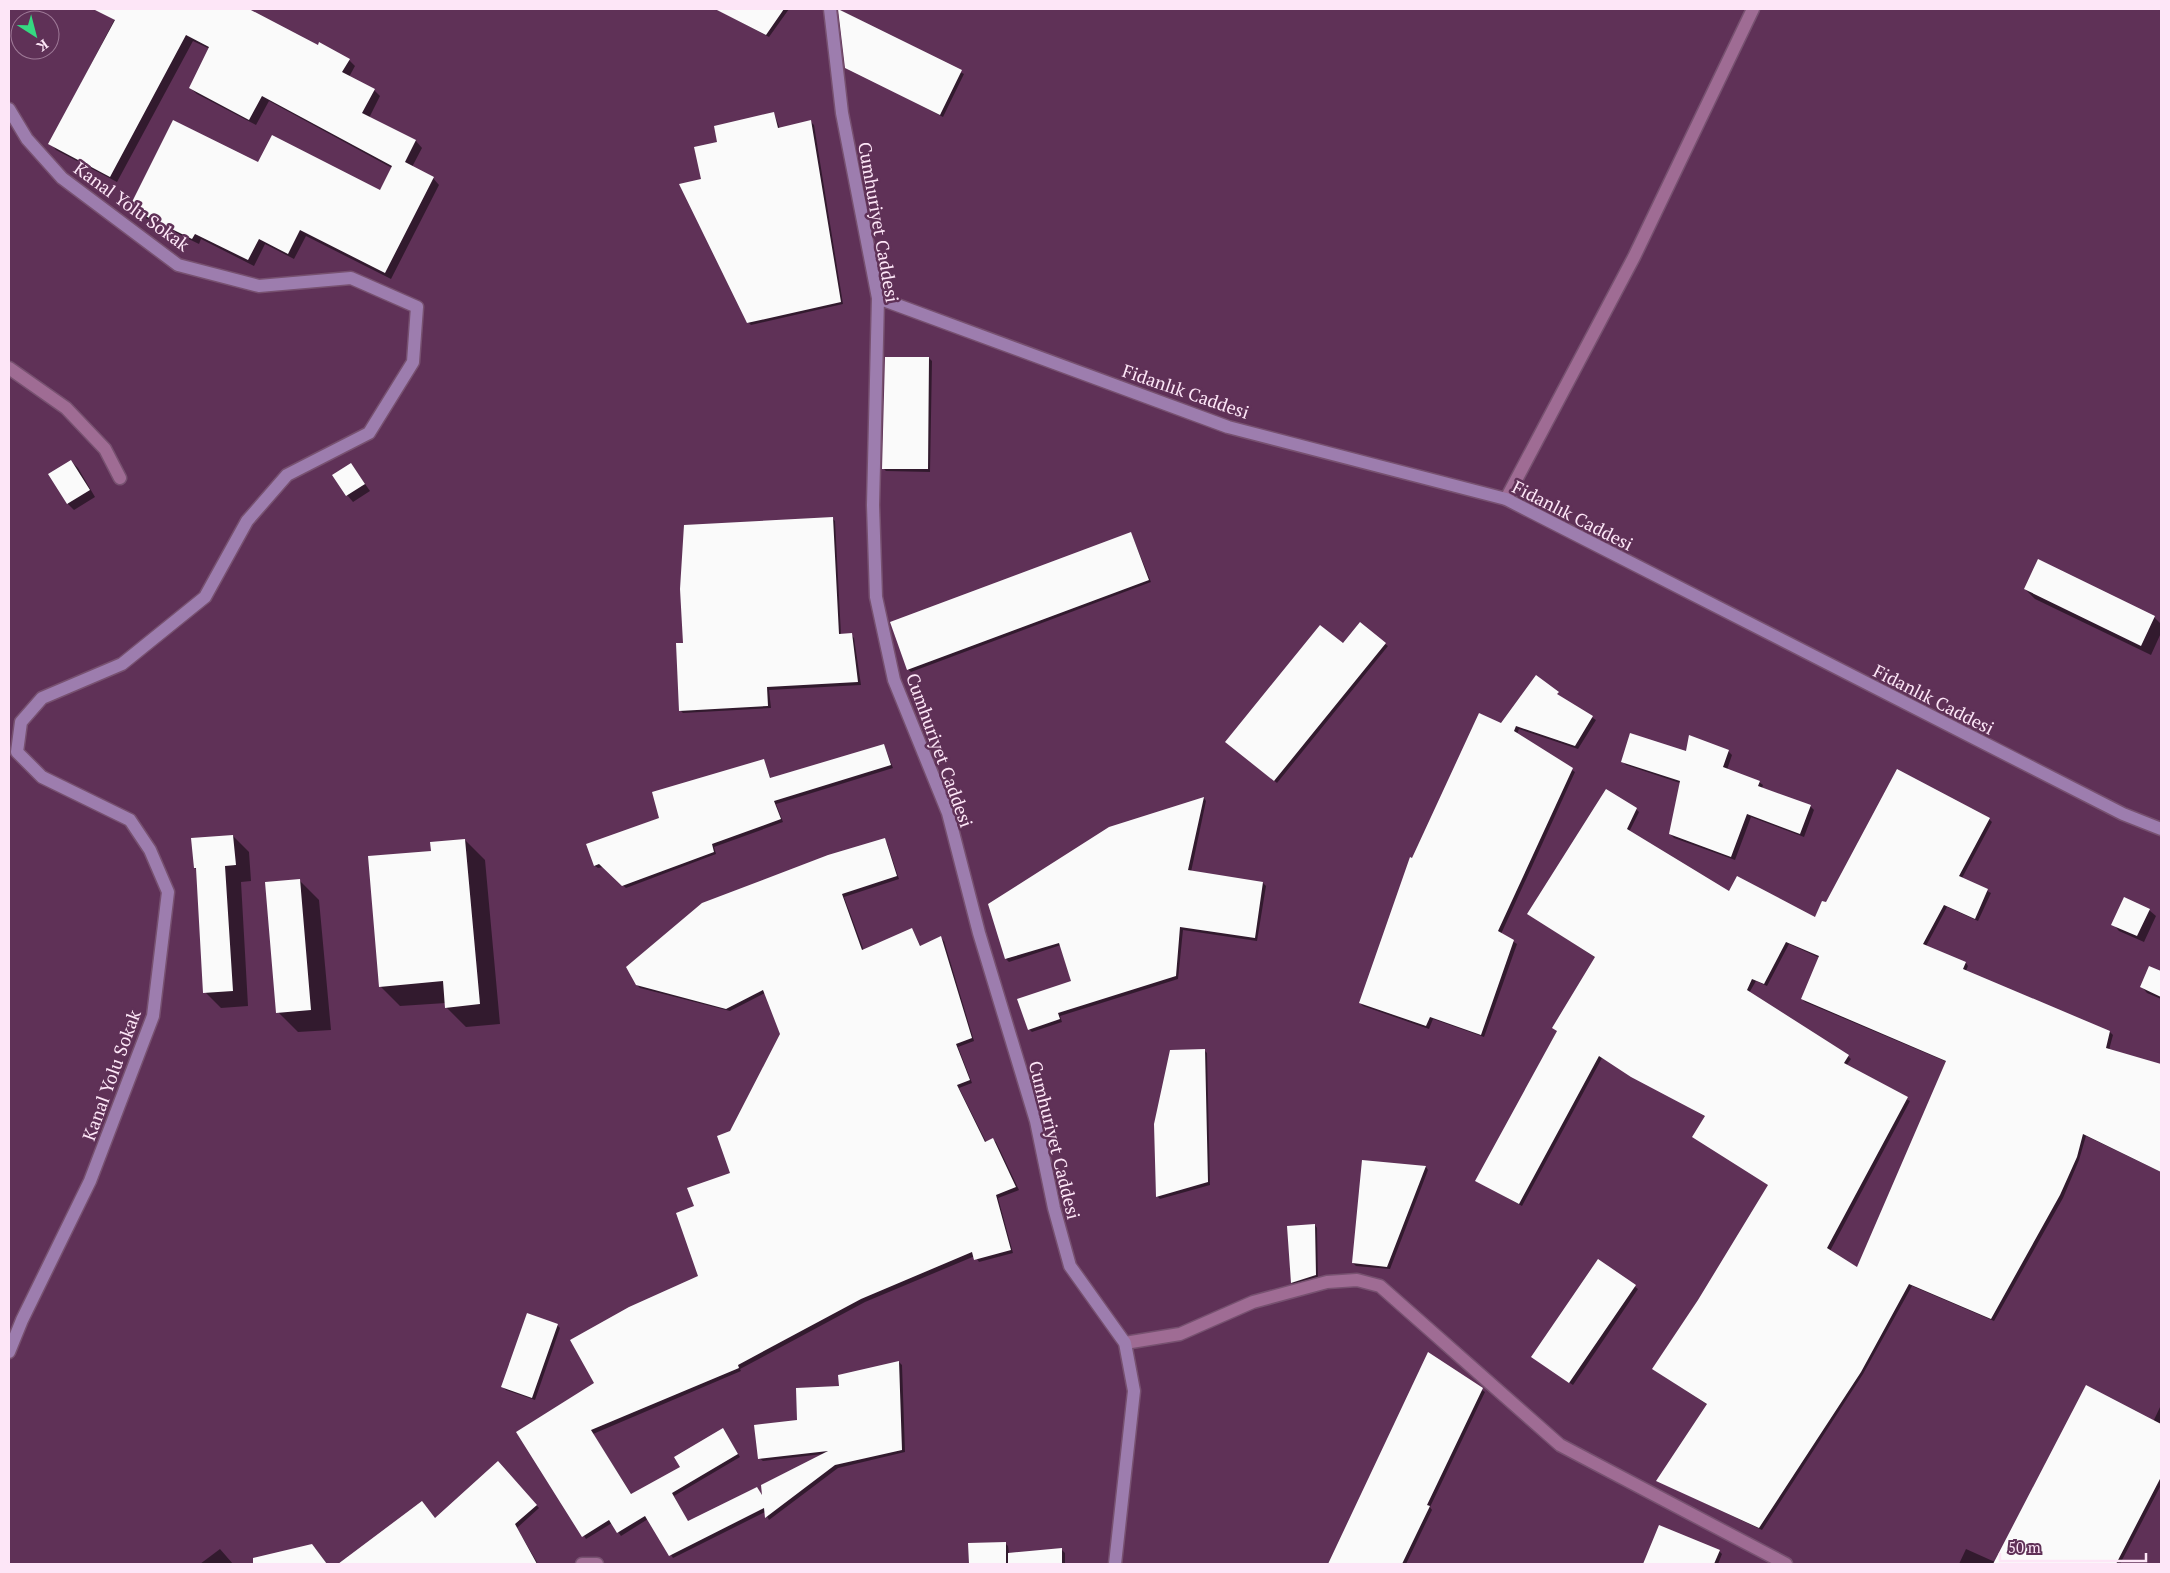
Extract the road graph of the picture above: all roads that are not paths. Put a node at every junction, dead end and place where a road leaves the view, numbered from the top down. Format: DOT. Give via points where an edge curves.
graph roads {
  1 [pos="830,9"];
  2 [pos="1753,9"];
  3 [pos="9,109"];
  4 [pos="878,298"];
  5 [pos="9,368"];
  6 [pos="120,478"];
  7 [pos="1506,499"];
  8 [pos="13,753"];
  9 [pos="2161,829"];
  10 [pos="1124,1343"];
  11 [pos="9,1352"];
  12 [pos="582,1564"];
  13 [pos="597,1564"];
  14 [pos="1115,1564"];
  15 [pos="1786,1564"];
  1 -- 4 [label="street, Cumhuriyet Caddesi" via="842,113"];
  2 -- 7 [label="street" via="1634,257"];
  3 -- 8 [label="street, Kanal Yolu Sokak" via="27,139 62,178 178,265 258,286 351,278 417,307 413,362 369,433 287,475 247,521 206,597 122,664 42,698 21,722"];
  4 -- 7 [label="street, Fidanlık Caddesi" via="1228,426"];
  4 -- 10 [label="street, Cumhuriyet Caddesi" via="873,505 876,597 894,680 948,813 979,933 1036,1121 1070,1266"];
  5 -- 6 [label="street" via="66,408 105,449"];
  7 -- 9 [label="street, Fidanlık Caddesi" via="2078,792"];
  8 -- 11 [label="street, Kanal Yolu Sokak" via="42,777 130,820 150,850 168,892 153,1016 90,1181"];
  10 -- 14 [label="street, Cumhuriyet Caddesi" via="1134,1392"];
  10 -- 15 [label="street" via="1180,1334 1253,1302 1328,1282 1357,1280 1380,1286 1560,1444"];
  12 -- 13 [label="street"];
}
